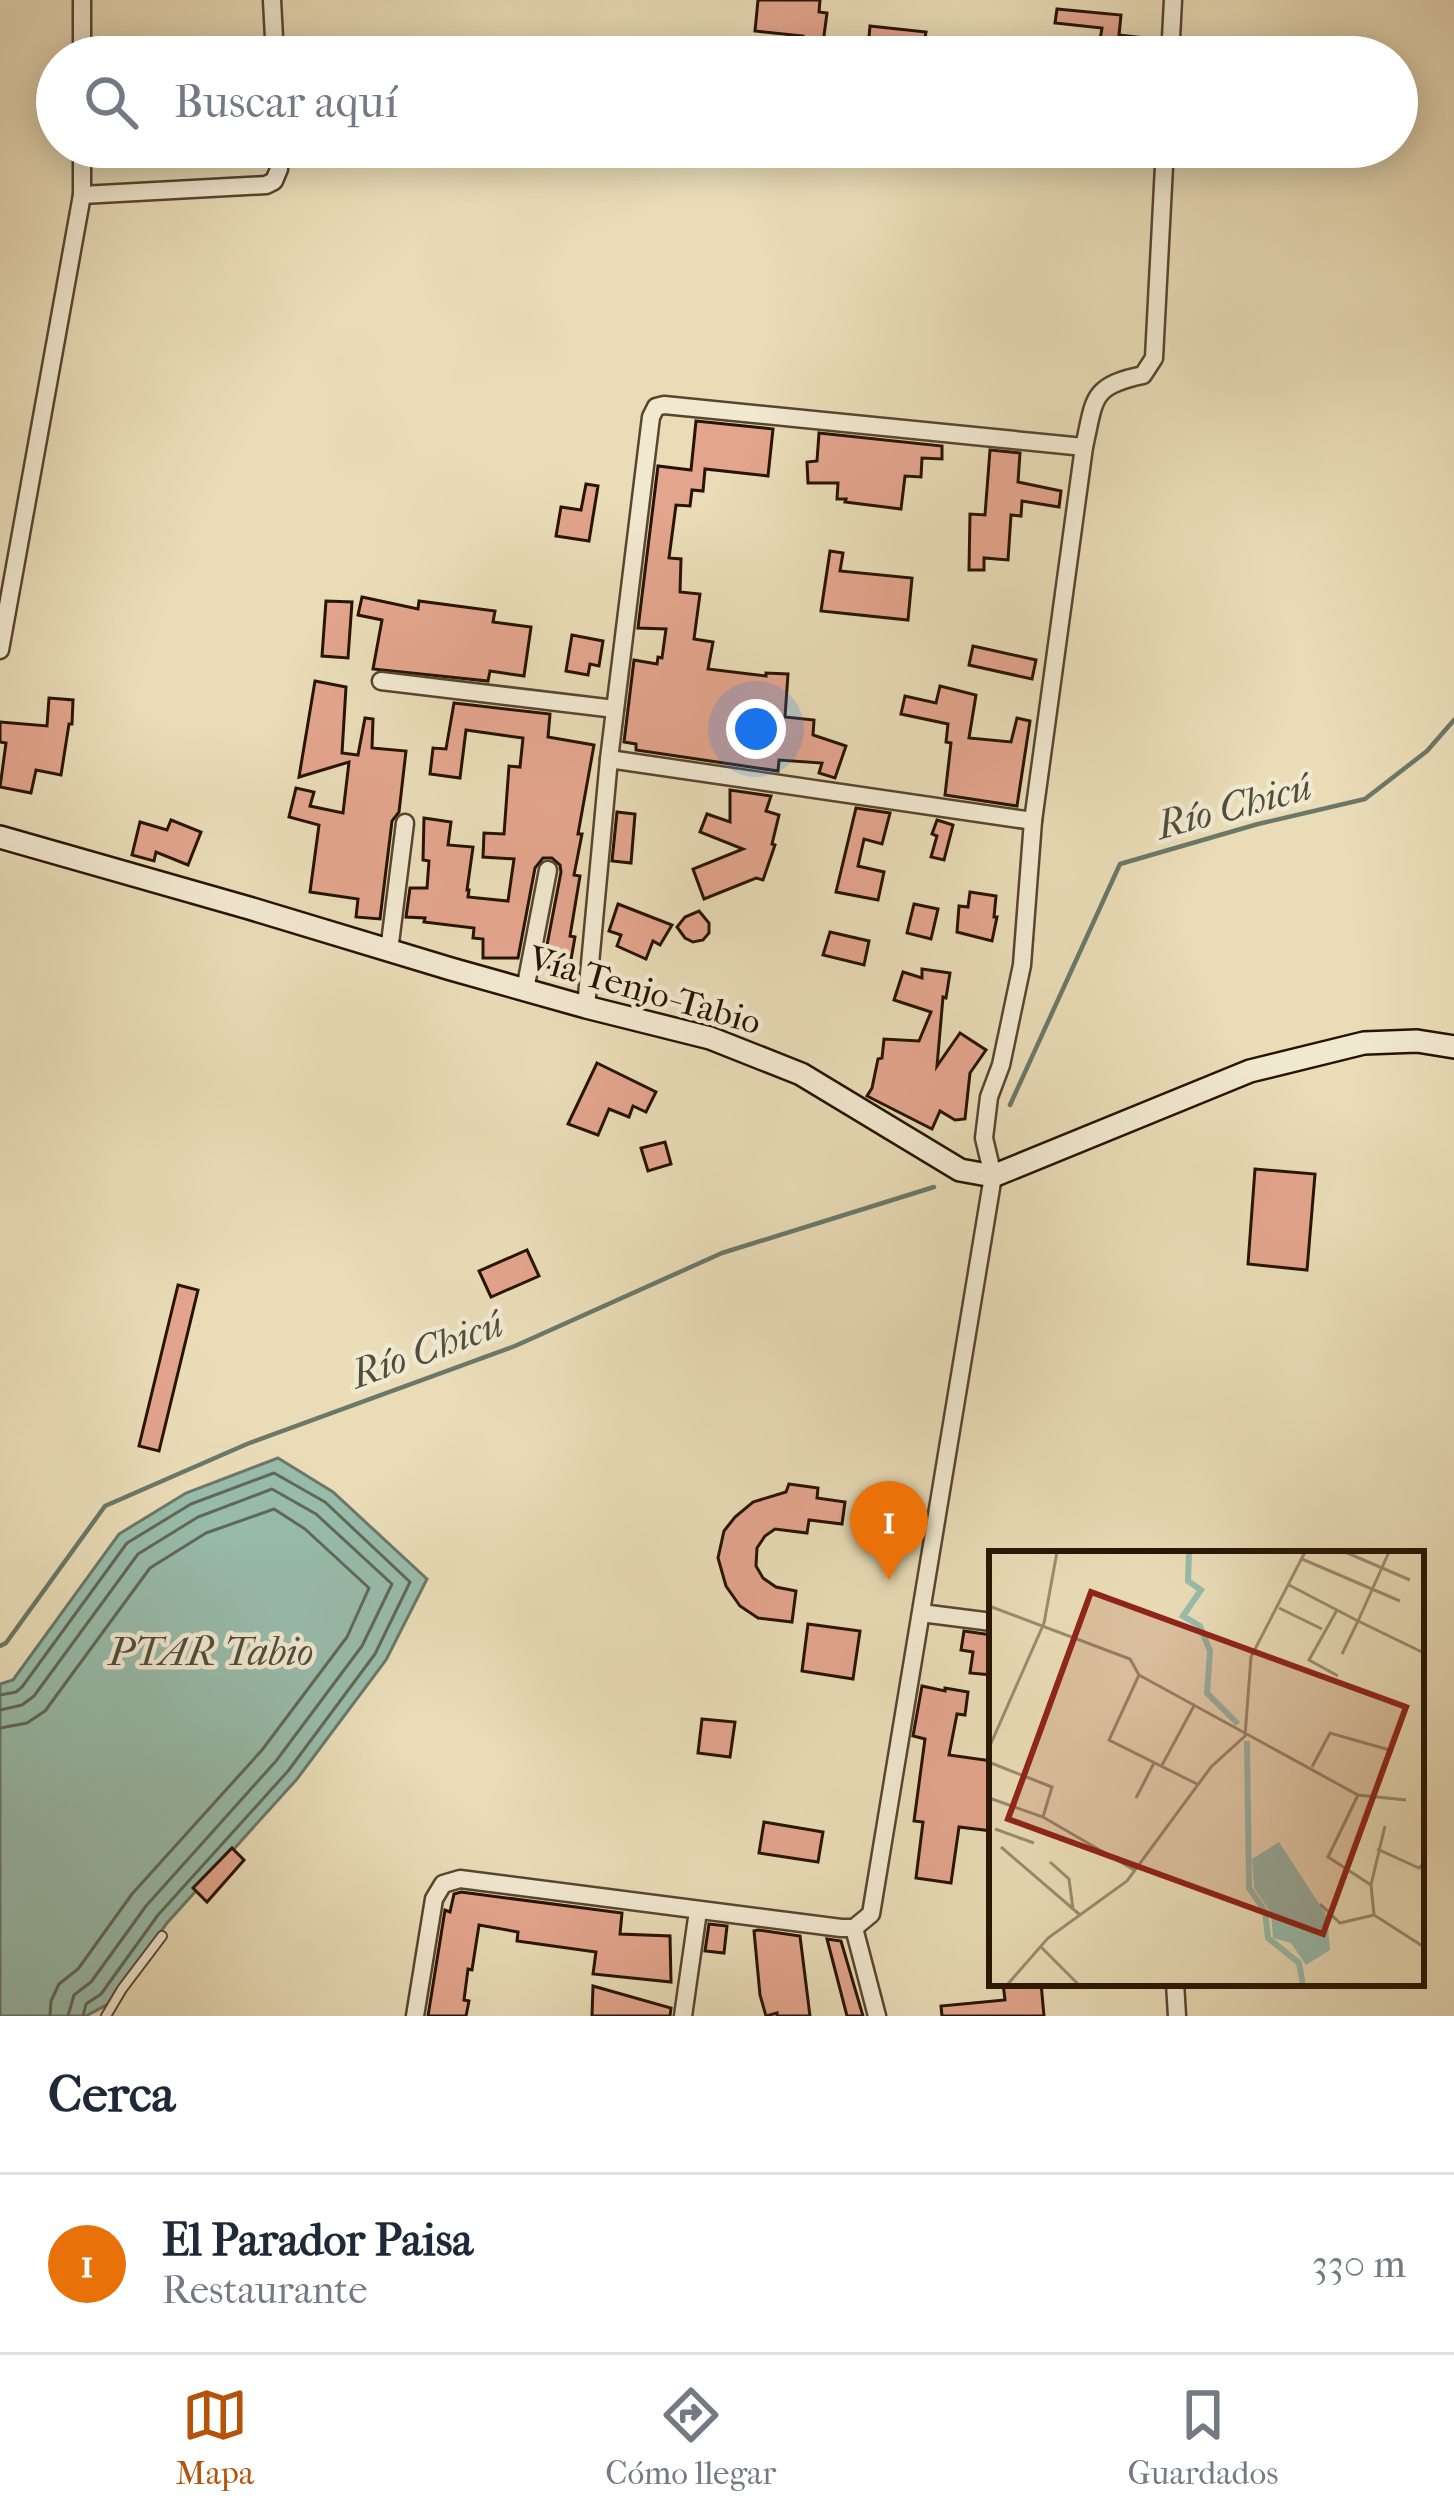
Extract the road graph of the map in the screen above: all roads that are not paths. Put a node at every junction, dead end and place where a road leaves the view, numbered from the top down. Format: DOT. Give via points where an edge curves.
graph roads {
  1 [pos="82,0"];
  2 [pos="272,0"];
  3 [pos="1173,0"];
  4 [pos="82,36"];
  5 [pos="273,36"];
  6 [pos="1171,36"];
  7 [pos="82,168"];
  8 [pos="279,168"];
  9 [pos="1164,168"];
  10 [pos="82,195"];
  11 [pos="1084,447"];
  12 [pos="0,650"];
  13 [pos="381,681"];
  14 [pos="615,709"];
  15 [pos="608,759"];
  16 [pos="1034,821"];
  17 [pos="405,823"];
  18 [pos="0,837"];
  19 [pos="548,869"];
  20 [pos="389,951"];
  21 [pos="525,991"];
  22 [pos="586,1007"];
  23 [pos="1454,1047"];
  24 [pos="994,1176"];
  25 [pos="921,1613"];
  26 [pos="989,1622"];
  27 [pos="698,1910"];
  28 [pos="854,1928"];
  29 [pos="162,1936"];
  30 [pos="1175,1986"];
  31 [pos="106,2016"];
  32 [pos="415,2016"];
  33 [pos="683,2016"];
  34 [pos="877,2016"];
  35 [pos="1177,2016"];
  1 -- 4 [label="street"];
  2 -- 5 [label="street"];
  3 -- 6 [label="street"];
  7 -- 10 [label="street"];
  8 -- 10 [label="street" via="266,185"];
  9 -- 11 [label="street" via="1154,358 1143,375 1105,386"];
  10 -- 12 [label="street"];
  11 -- 14 [label="street" via="656,407"];
  11 -- 16 [label="street"];
  13 -- 14 [label="street"];
  14 -- 15 [label="street"];
  15 -- 16 [label="street"];
  15 -- 22 [label="street"];
  16 -- 24 [label="street" via="1022,965 984,1138"];
  17 -- 20 [label="street"];
  18 -- 20 [label="main road, Vía Tenjo-Tabio"];
  19 -- 21 [label="street"];
  20 -- 21 [label="main road, Vía Tenjo-Tabio"];
  21 -- 22 [label="main road, Vía Tenjo-Tabio"];
  22 -- 24 [label="main road, Vía Tenjo-Tabio" via="771,1060 960,1170"];
  23 -- 24 [label="main road" via="1364,1043 1250,1071"];
  24 -- 25 [label="street"];
  25 -- 26 [label="street"];
  25 -- 28 [label="street" via="872,1914"];
  27 -- 28 [label="street"];
  27 -- 32 [label="street" via="460,1879 443,1884"];
  27 -- 33 [label="street"];
  28 -- 34 [label="street"];
  29 -- 31 [label="lane"];
  30 -- 35 [label="street"];
}
